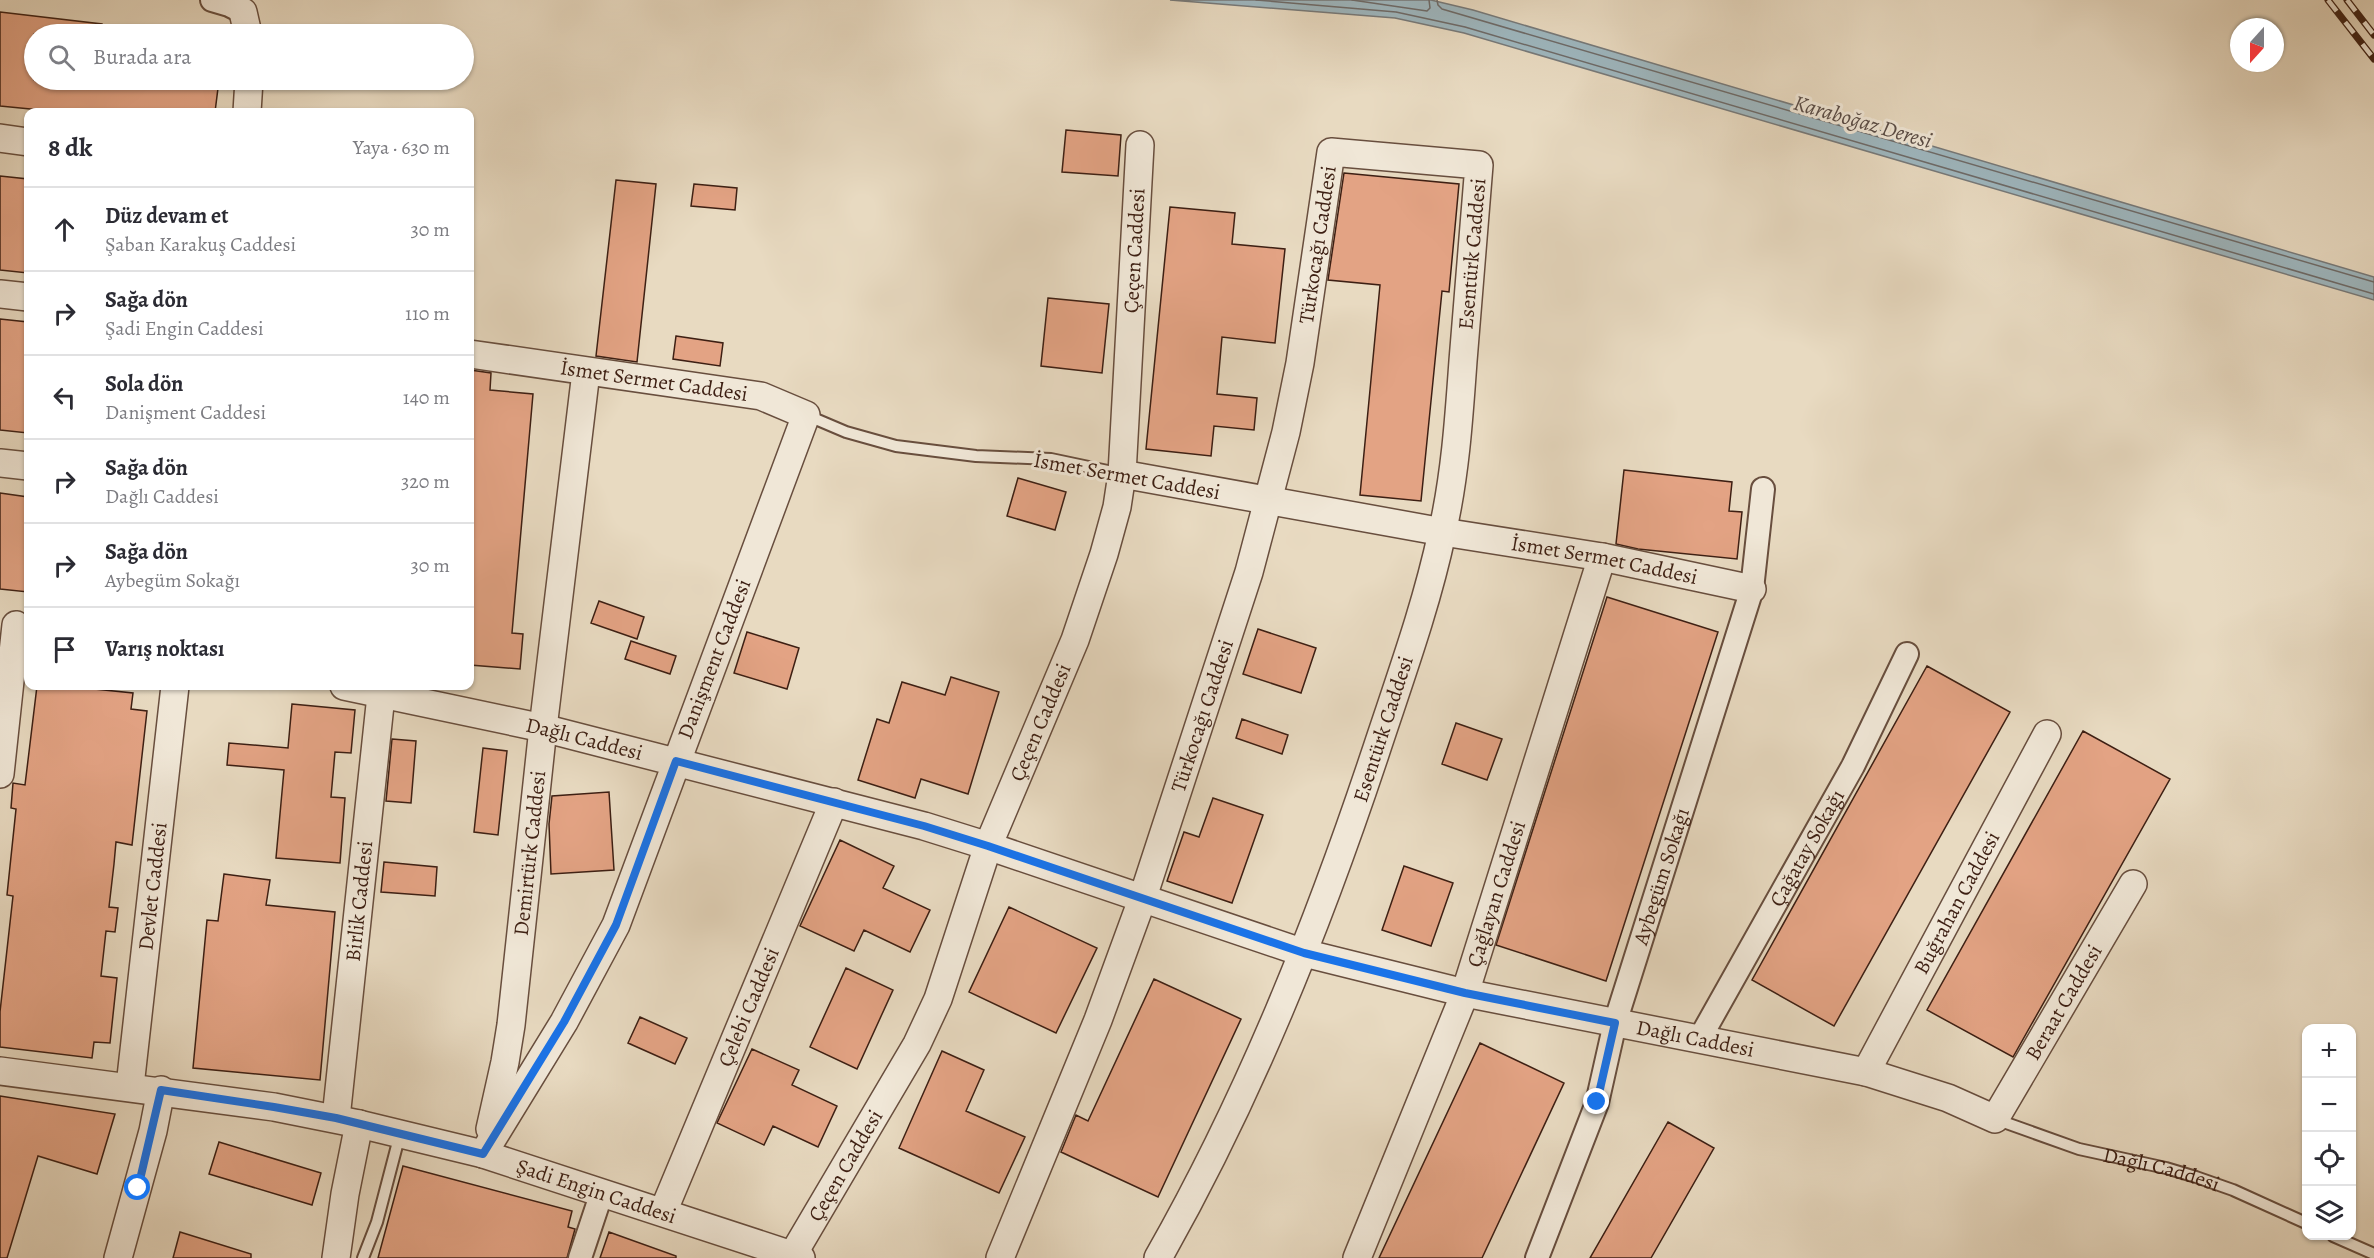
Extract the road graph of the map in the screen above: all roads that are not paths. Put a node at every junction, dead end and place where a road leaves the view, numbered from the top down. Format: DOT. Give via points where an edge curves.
graph roads {
  1 [pos="212,0"];
  2 [pos="245,23"];
  3 [pos="248,90"];
  4 [pos="247,108"];
  5 [pos="0,138"];
  6 [pos="24,141"];
  7 [pos="1140,145"];
  8 [pos="1331,153"];
  9 [pos="0,294"];
  10 [pos="24,297"];
  11 [pos="474,355"];
  12 [pos="586,372"];
  13 [pos="806,415"];
  14 [pos="0,463"];
  15 [pos="24,466"];
  16 [pos="1122,474"];
  17 [pos="1763,489"];
  18 [pos="1269,502"];
  19 [pos="1443,532"];
  20 [pos="1602,557"];
  21 [pos="1752,589"];
  22 [pos="15,625"];
  23 [pos="1907,654"];
  24 [pos="175,690"];
  25 [pos="381,690"];
  26 [pos="543,728"];
  27 [pos="2048,734"];
  28 [pos="676,761"];
  29 [pos="0,774"];
  30 [pos="834,802"];
  31 [pos="988,846"];
  32 [pos="2133,884"];
  33 [pos="1142,900"];
  34 [pos="1304,953"];
  35 [pos="1465,993"];
  36 [pos="1615,1023"];
  37 [pos="1700,1038"];
  38 [pos="0,1071"];
  39 [pos="1866,1072"];
  40 [pos="130,1086"];
  41 [pos="161,1090"];
  42 [pos="1995,1119"];
  43 [pos="348,1121"];
  44 [pos="400,1134"];
  45 [pos="483,1154"];
  46 [pos="602,1192"];
  47 [pos="663,1212"];
  48 [pos="2302,1221"];
  49 [pos="2342,1240"];
  50 [pos="2374,1254"];
  51 [pos="794,1257"];
  52 [pos="118,1258"];
  53 [pos="336,1258"];
  54 [pos="363,1258"];
  55 [pos="580,1258"];
  56 [pos="1000,1258"];
  57 [pos="1158,1258"];
  58 [pos="1357,1258"];
  59 [pos="1537,1258"];
  1 -- 2 [label="street" via="230,5"];
  3 -- 4 [label="street"];
  5 -- 6 [label="street"];
  7 -- 16 [label="street, Çeçen Caddesi"];
  8 -- 18 [label="street, Türkocağı Caddesi" via="1300,363"];
  8 -- 19 [label="street, Esentürk Caddesi" via="1479,165 1457,434"];
  9 -- 10 [label="street"];
  11 -- 12 [label="street, İsmet Sermet Caddesi"];
  12 -- 13 [label="street, İsmet Sermet Caddesi" via="761,396"];
  12 -- 26 [label="street, Demirtürk Caddesi"];
  13 -- 16 [label="lane, İsmet Sermet Caddesi" via="846,432 896,446 976,456 1051,459"];
  13 -- 28 [label="street, Danişment Caddesi"];
  14 -- 15 [label="street"];
  16 -- 18 [label="street, İsmet Sermet Caddesi"];
  16 -- 31 [label="street, Çeçen Caddesi" via="1104,554 1076,640"];
  17 -- 21 [label="street, Aybegüm Sokağı"];
  18 -- 19 [label="street, İsmet Sermet Caddesi"];
  18 -- 33 [label="street, Türkocağı Caddesi"];
  19 -- 20 [label="street, İsmet Sermet Caddesi"];
  19 -- 34 [label="street, Esentürk Caddesi" via="1397,689"];
  20 -- 21 [label="street, İsmet Sermet Caddesi"];
  20 -- 35 [label="street, Çağlayan Caddesi"];
  21 -- 36 [label="street, Aybegüm Sokağı"];
  22 -- 29 [label="street"];
  23 -- 37 [label="street, Çağatay Sokağı" via="1853,766"];
  24 -- 40 [label="street, Devlet Caddesi"];
  25 -- 26 [label="street, Dağlı Caddesi"];
  25 -- 43 [label="street, Birlik Caddesi"];
  26 -- 28 [label="street, Dağlı Caddesi"];
  26 -- 45 [label="street, Demirtürk Caddesi" via="511,1025"];
  27 -- 39 [label="street, Buğrahan Caddesi"];
  28 -- 30 [label="street, Dağlı Caddesi"];
  28 -- 45 [label="street, Danişment Caddesi" via="616,925 564,1022"];
  30 -- 31 [label="street, Dağlı Caddesi"];
  30 -- 47 [label="street, Çelebi Caddesi"];
  31 -- 33 [label="street, Dağlı Caddesi"];
  31 -- 51 [label="street, Çeçen Caddesi" via="938,999 917,1044"];
  32 -- 42 [label="street, Beraat Caddesi"];
  33 -- 34 [label="street, Dağlı Caddesi"];
  33 -- 56 [label="street, Türkocağı Caddesi" via="1098,1020"];
  34 -- 35 [label="street, Dağlı Caddesi"];
  34 -- 57 [label="street, Esentürk Caddesi" via="1208,1167"];
  35 -- 36 [label="street, Dağlı Caddesi"];
  35 -- 58 [label="street, Çağlayan Caddesi"];
  36 -- 37 [label="street, Dağlı Caddesi"];
  36 -- 59 [label="street, Aybegüm Sokağı" via="1597,1102"];
  37 -- 39 [label="street, Dağlı Caddesi"];
  38 -- 40 [label="street, Şadi Engin Caddesi"];
  39 -- 42 [label="street, Dağlı Caddesi" via="1948,1098"];
  40 -- 41 [label="street, Şadi Engin Caddesi"];
  41 -- 43 [label="street, Şadi Engin Caddesi"];
  41 -- 52 [label="street"];
  42 -- 48 [label="lane, Dağlı Caddesi" via="2079,1149 2196,1177"];
  43 -- 44 [label="street, Şadi Engin Caddesi"];
  43 -- 53 [label="street, Birlik Caddesi"];
  44 -- 45 [label="street, Şadi Engin Caddesi"];
  44 -- 54 [label="lane" via="377,1222"];
  45 -- 46 [label="street, Şadi Engin Caddesi"];
  46 -- 47 [label="street, Şadi Engin Caddesi"];
  46 -- 55 [label="street"];
  47 -- 51 [label="street, Şadi Engin Caddesi"];
  49 -- 50 [label="lane"];
}
